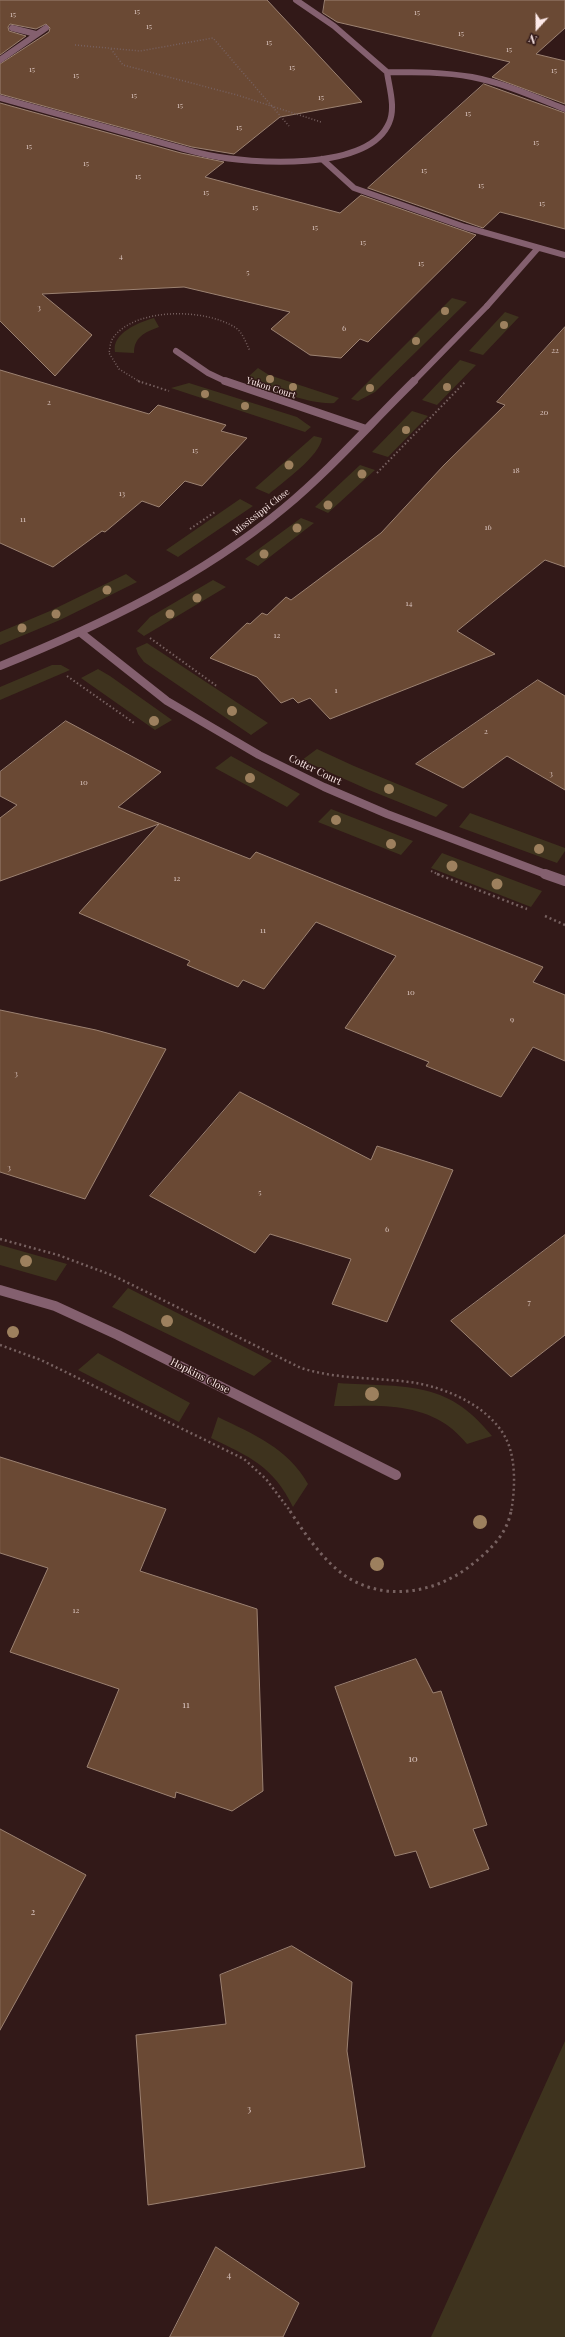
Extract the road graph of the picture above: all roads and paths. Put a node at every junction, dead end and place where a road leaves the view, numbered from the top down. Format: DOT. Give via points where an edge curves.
graph roads {
  1 [pos="296,0"];
  2 [pos="12,28"];
  3 [pos="46,28"];
  4 [pos="36,34"];
  5 [pos="69,43"];
  6 [pos="111,49"];
  7 [pos="0,60"];
  8 [pos="387,72"];
  9 [pos="0,98"];
  10 [pos="275,108"];
  11 [pos="565,109"];
  12 [pos="323,123"];
  13 [pos="290,128"];
  14 [pos="322,159"];
  15 [pos="538,248"];
  16 [pos="565,255"];
  17 [pos="176,351"];
  18 [pos="366,429"];
  19 [pos="221,508"];
  20 [pos="186,532"];
  21 [pos="81,633"];
  22 [pos="149,636"];
  23 [pos="0,666"];
  24 [pos="223,690"];
  25 [pos="565,881"];
  26 [pos="0,1290"];
  27 [pos="396,1475"];
  1 -- 8 [label="street" via="334,26"];
  2 -- 4 [label="street"];
  3 -- 4 [label="street"];
  4 -- 7 [label="street"];
  5 -- 6 [label="path"];
  6 -- 10 [label="path" via="123,65 237,95"];
  6 -- 10 [label="path" via="140,51 212,38"];
  8 -- 11 [label="street" via="425,72 481,79"];
  8 -- 14 [label="street" via="390,118 382,134 359,149"];
  9 -- 14 [label="street" via="208,154 266,161"];
  10 -- 12 [label="path"];
  10 -- 13 [label="path"];
  14 -- 15 [label="street" via="354,188 465,227"];
  15 -- 16 [label="street"];
  15 -- 18 [label="street, Mississippi Close" via="487,306"];
  17 -- 18 [label="street, Yukon Court" via="208,373 235,385"];
  18 -- 21 [label="street, Mississippi Close" via="312,484 251,534 175,584"];
  19 -- 20 [label="path"];
  21 -- 23 [label="street, Mississippi Close"];
  21 -- 25 [label="street, Cotter Court" via="167,701 259,755 387,814"];
  22 -- 24 [label="path"];
  26 -- 27 [label="street, Hopkins Close" via="55,1306 118,1335"];
}
